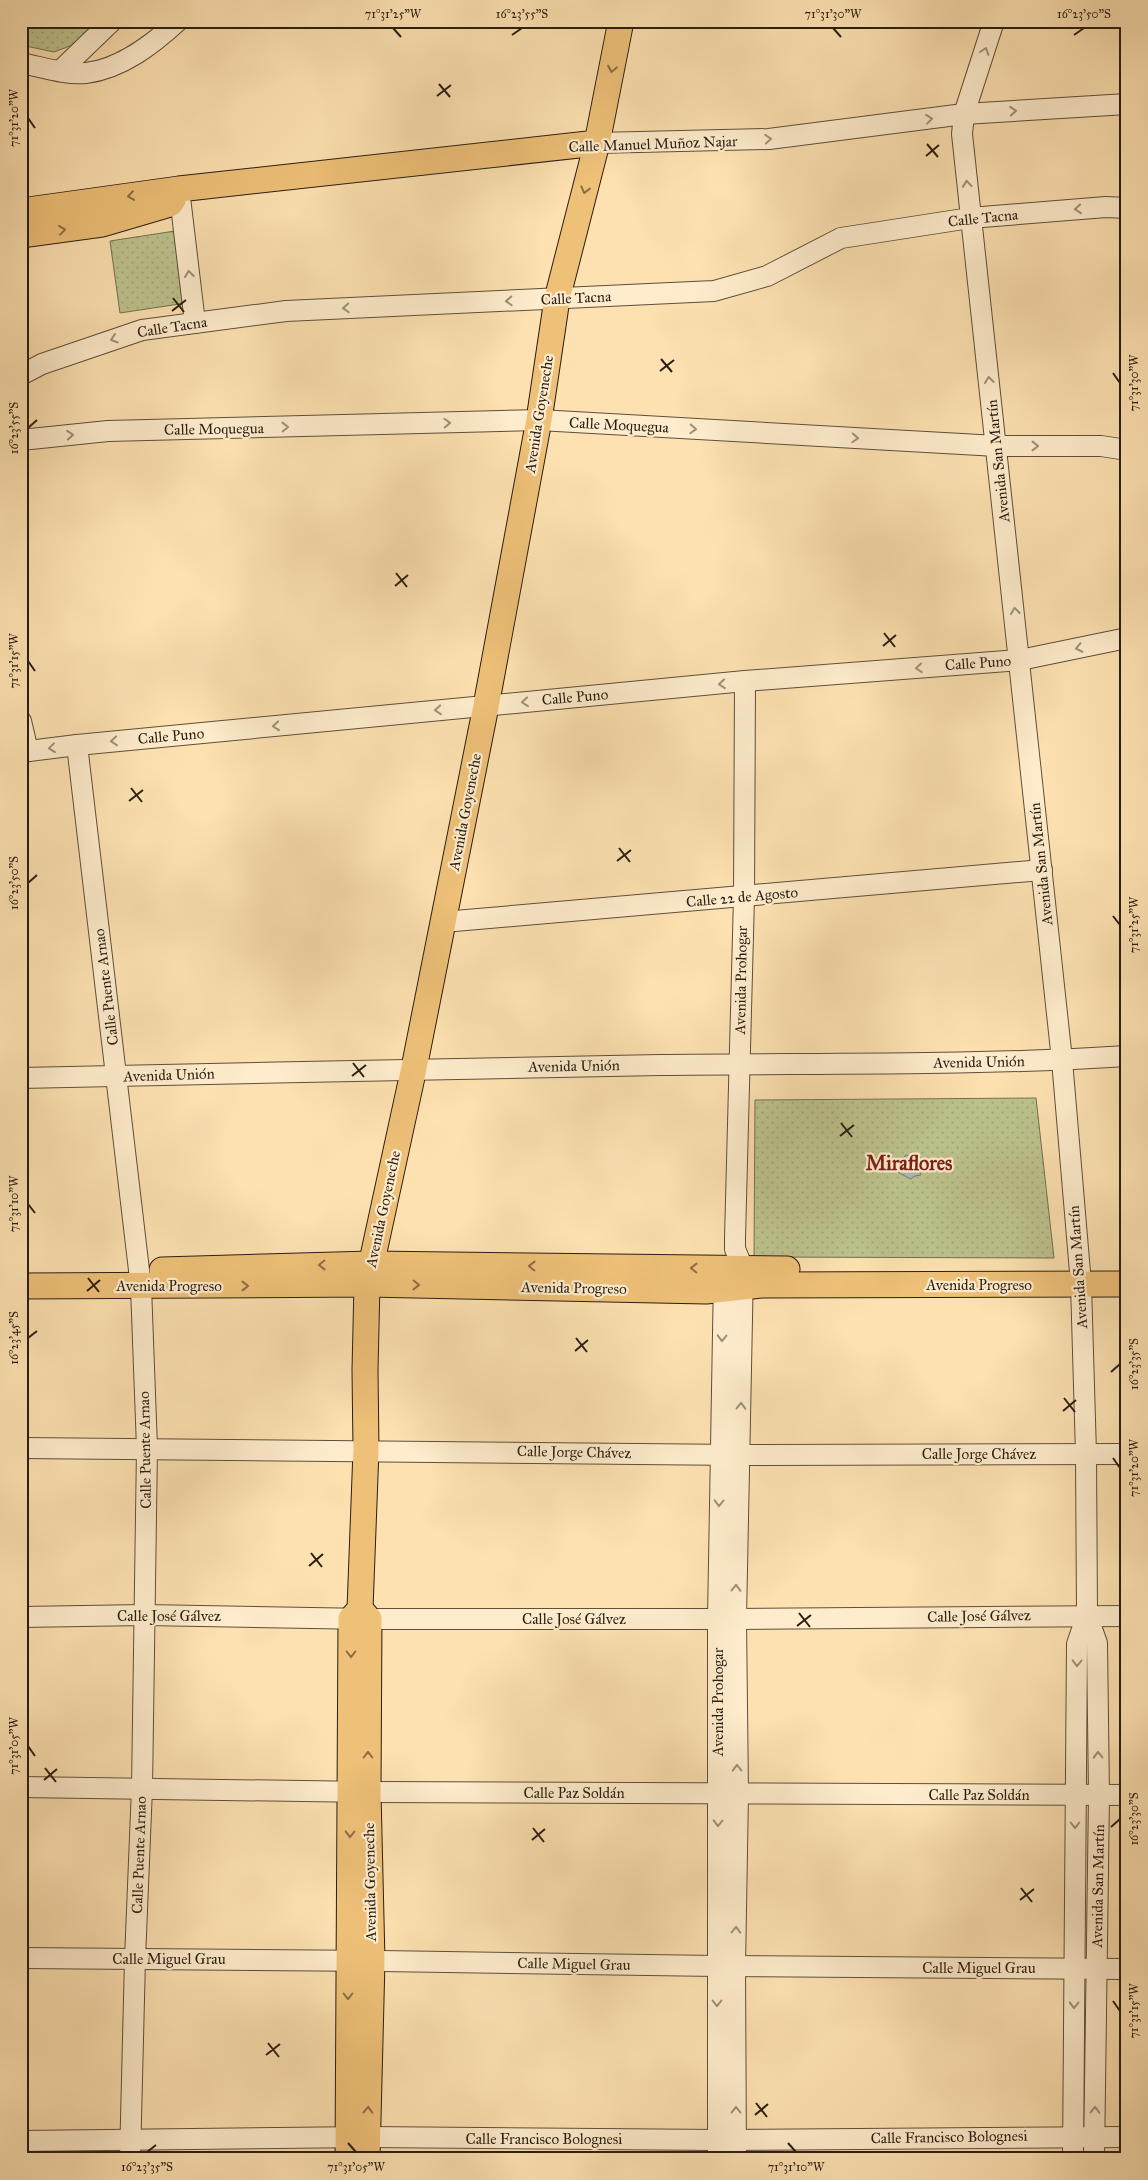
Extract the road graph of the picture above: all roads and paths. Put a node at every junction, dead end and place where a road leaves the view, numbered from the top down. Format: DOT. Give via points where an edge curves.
graph roads {
  1 [pos="112,21"];
  2 [pos="178,21"];
  3 [pos="621,21"];
  4 [pos="994,21"];
  5 [pos="21,63"];
  6 [pos="60,71"];
  7 [pos="1127,104"];
  8 [pos="964,114"];
  9 [pos="597,143"];
  10 [pos="179,189"];
  11 [pos="1127,208"];
  12 [pos="21,211"];
  13 [pos="183,218"];
  14 [pos="970,218"];
  15 [pos="102,224"];
  16 [pos="21,235"];
  17 [pos="557,299"];
  18 [pos="195,322"];
  19 [pos="21,375"];
  20 [pos="540,420"];
  21 [pos="21,440"];
  22 [pos="997,446"];
  23 [pos="1127,450"];
  24 [pos="1127,638"];
  25 [pos="1020,660"];
  26 [pos="745,681"];
  27 [pos="486,706"];
  28 [pos="21,721"];
  29 [pos="77,745"];
  30 [pos="24,752"];
  31 [pos="1042,870"];
  32 [pos="744,897"];
  33 [pos="443,922"];
  34 [pos="1127,1056"];
  35 [pos="1062,1060"];
  36 [pos="739,1064"];
  37 [pos="414,1068"];
  38 [pos="116,1076"];
  39 [pos="21,1078"];
  40 [pos="21,1270"];
  41 [pos="1127,1272"];
  42 [pos="734,1273"];
  43 [pos="369,1274"];
  44 [pos="140,1278"];
  45 [pos="1080,1278"];
  46 [pos="1127,1284"];
  47 [pos="21,1286"];
  48 [pos="21,1448"];
  49 [pos="147,1448"];
  50 [pos="366,1450"];
  51 [pos="719,1454"];
  52 [pos="740,1454"];
  53 [pos="1086,1454"];
  54 [pos="1127,1454"];
  55 [pos="145,1615"];
  56 [pos="1087,1615"];
  57 [pos="360,1616"];
  58 [pos="1127,1616"];
  59 [pos="21,1617"];
  60 [pos="727,1619"];
  61 [pos="21,1787"];
  62 [pos="142,1788"];
  63 [pos="359,1792"];
  64 [pos="728,1794"];
  65 [pos="1076,1795"];
  66 [pos="1099,1795"];
  67 [pos="1127,1795"];
  68 [pos="21,1958"];
  69 [pos="135,1959"];
  70 [pos="360,1961"];
  71 [pos="726,1967"];
  72 [pos="1074,1968"];
  73 [pos="1097,1968"];
  74 [pos="1127,1969"];
  75 [pos="1073,2136"];
  76 [pos="1095,2136"];
  77 [pos="1127,2137"];
  78 [pos="21,2141"];
  79 [pos="357,2148"];
  80 [pos="727,2149"];
  81 [pos="130,2150"];
  82 [pos="1072,2159"];
  83 [pos="1094,2159"];
  1 -- 6 [label="street"];
  2 -- 6 [label="street" via="154,44 132,57 86,73"];
  3 -- 9 [label="main road, Avenida Goyeneche, one-way"];
  8 -- 4 [label="street, Avenida San Martín, one-way"];
  5 -- 6 [label="street"];
  8 -- 7 [label="street, Calle Manuel Muñoz Najar, one-way"];
  9 -- 8 [label="street, Calle Manuel Muñoz Najar, one-way" via="769,140"];
  14 -- 8 [label="street, Avenida San Martín, one-way" via="962,134"];
  9 -- 10 [label="main road, Calle Manuel Muñoz Najar"];
  9 -- 17 [label="main road, Avenida Goyeneche, one-way"];
  10 -- 12 [label="main road, Calle Manuel Muñoz Najar, one-way"];
  10 -- 13 [label="street"];
  10 -- 15 [label="main road" via="170,204"];
  11 -- 14 [label="street, Calle Tacna, one-way"];
  13 -- 15 [label="main road"];
  18 -- 13 [label="street, one-way"];
  14 -- 17 [label="street, Calle Tacna" via="841,238 767,276 714,291"];
  22 -- 14 [label="street, Avenida San Martín, one-way"];
  16 -- 15 [label="main road, one-way"];
  17 -- 18 [label="street, Calle Tacna, one-way" via="286,311"];
  17 -- 20 [label="main road, Avenida Goyeneche"];
  18 -- 19 [label="street, Calle Tacna, one-way" via="142,330 42,364"];
  21 -- 20 [label="street, Calle Moquegua, one-way" via="108,431"];
  20 -- 22 [label="street, Calle Moquegua, one-way"];
  20 -- 27 [label="main road, Avenida Goyeneche"];
  22 -- 23 [label="street, Calle Moquegua, one-way" via="1100,446"];
  25 -- 22 [label="street, Avenida San Martín, one-way"];
  24 -- 25 [label="street, Calle Puno, one-way"];
  25 -- 26 [label="street, Calle Puno, one-way"];
  25 -- 31 [label="street, Avenida San Martín"];
  26 -- 27 [label="street, Calle Puno, one-way"];
  26 -- 32 [label="street, Avenida Prohogar"];
  27 -- 29 [label="street, Calle Puno, one-way"];
  27 -- 33 [label="main road, Avenida Goyeneche"];
  28 -- 30 [label="street"];
  29 -- 30 [label="street, Calle Puno, one-way"];
  29 -- 38 [label="street, Calle Puente Arnao"];
  31 -- 32 [label="street, Calle 22 de Agosto"];
  31 -- 35 [label="street, Avenida San Martín"];
  32 -- 33 [label="street, Calle 22 de Agosto"];
  32 -- 36 [label="street, Avenida Prohogar"];
  33 -- 37 [label="main road, Avenida Goyeneche"];
  34 -- 35 [label="street, Avenida Unión"];
  35 -- 36 [label="street, Avenida Unión"];
  35 -- 45 [label="street, Avenida San Martín"];
  36 -- 37 [label="street, Avenida Unión"];
  36 -- 42 [label="street, Avenida Prohogar"];
  37 -- 38 [label="street, Avenida Unión"];
  37 -- 43 [label="main road, Avenida Goyeneche"];
  38 -- 39 [label="street, Avenida Unión"];
  38 -- 44 [label="street, Calle Puente Arnao"];
  40 -- 44 [label="main road, Avenida Progreso"];
  41 -- 45 [label="main road, Avenida Progreso"];
  42 -- 43 [label="main road, Avenida Progreso" via="706,1291"];
  42 -- 45 [label="main road, Avenida Progreso" via="761,1285"];
  42 -- 51 [label="street, Avenida Prohogar, one-way"];
  52 -- 42 [label="street, Avenida Prohogar, one-way"];
  43 -- 44 [label="main road, Avenida Progreso"];
  43 -- 50 [label="main road, Avenida Goyeneche" via="365,1361"];
  44 -- 47 [label="main road, Avenida Progreso"];
  44 -- 49 [label="street, Calle Puente Arnao"];
  45 -- 46 [label="main road, Avenida Progreso"];
  45 -- 53 [label="street, Avenida San Martín"];
  48 -- 49 [label="street, Calle Jorge Chávez"];
  49 -- 50 [label="street, Calle Jorge Chávez"];
  49 -- 55 [label="street, Calle Puente Arnao"];
  50 -- 51 [label="street, Calle Jorge Chávez"];
  50 -- 57 [label="main road, Avenida Goyeneche"];
  51 -- 52 [label="street, Calle Jorge Chávez"];
  51 -- 60 [label="street, Avenida Prohogar, one-way"];
  52 -- 53 [label="street, Calle Jorge Chávez"];
  60 -- 52 [label="street, Avenida Prohogar, one-way"];
  53 -- 54 [label="street, Calle Jorge Chávez"];
  53 -- 56 [label="street, Avenida San Martín"];
  55 -- 57 [label="street, Calle José Gálvez"];
  55 -- 59 [label="street, Calle José Gálvez"];
  55 -- 62 [label="street, Calle Puente Arnao"];
  56 -- 58 [label="street, Calle José Gálvez"];
  56 -- 60 [label="street, Calle José Gálvez"];
  56 -- 65 [label="street, Avenida San Martín, one-way" via="1078,1644"];
  66 -- 56 [label="street, Avenida San Martín, one-way" via="1096,1643"];
  57 -- 60 [label="street, Calle José Gálvez"];
  57 -- 63 [label="main road, Avenida Goyeneche"];
  60 -- 64 [label="street, Avenida Prohogar"];
  61 -- 62 [label="street, Calle Paz Soldán"];
  62 -- 63 [label="street, Calle Paz Soldán"];
  62 -- 69 [label="street, Calle Puente Arnao"];
  63 -- 64 [label="street, Calle Paz Soldán"];
  63 -- 70 [label="main road, Avenida Goyeneche"];
  64 -- 65 [label="street, Calle Paz Soldán"];
  64 -- 71 [label="street, Avenida Prohogar"];
  65 -- 66 [label="street, Calle Paz Soldán"];
  65 -- 72 [label="street, Avenida San Martín, one-way"];
  66 -- 67 [label="street, Calle Paz Soldán"];
  66 -- 73 [label="street, Avenida San Martín"];
  68 -- 69 [label="street, Calle Miguel Grau"];
  69 -- 70 [label="street, Calle Miguel Grau"];
  69 -- 81 [label="street, Calle Puente Arnao"];
  70 -- 71 [label="street, Calle Miguel Grau"];
  70 -- 79 [label="main road, Avenida Goyeneche"];
  71 -- 72 [label="street, Calle Miguel Grau"];
  71 -- 80 [label="street, Avenida Prohogar"];
  72 -- 73 [label="street, Calle Miguel Grau"];
  72 -- 75 [label="street, Avenida San Martín, one-way"];
  73 -- 74 [label="street, Calle Miguel Grau"];
  76 -- 73 [label="street, Avenida San Martín, one-way"];
  75 -- 76 [label="street, Calle Francisco Bolognesi"];
  75 -- 80 [label="street, Calle Francisco Bolognesi"];
  75 -- 82 [label="street, Avenida San Martín"];
  76 -- 77 [label="street, Calle Francisco Bolognesi"];
  76 -- 83 [label="street, Avenida San Martín"];
  78 -- 81 [label="street, Calle Francisco Bolognesi"];
  79 -- 80 [label="street, Calle Francisco Bolognesi"];
  79 -- 81 [label="street, Calle Francisco Bolognesi"];
}
